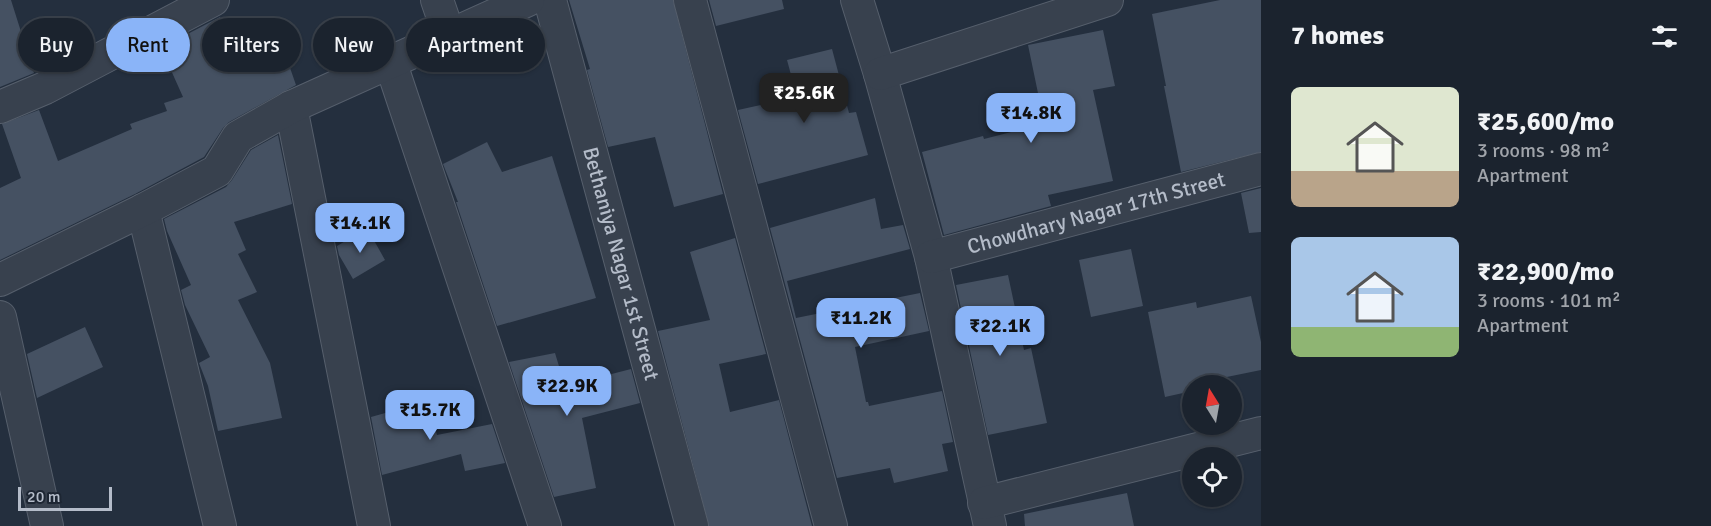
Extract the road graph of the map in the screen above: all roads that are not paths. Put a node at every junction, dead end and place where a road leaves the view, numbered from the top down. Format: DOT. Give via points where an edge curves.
graph roads {
  1 [pos="213,0"];
  2 [pos="437,0"];
  3 [pos="528,0"];
  4 [pos="550,0"];
  5 [pos="690,0"];
  6 [pos="857,0"];
  7 [pos="1107,0"];
  8 [pos="443,18"];
  9 [pos="486,18"];
  10 [pos="366,72"];
  11 [pos="394,72"];
  12 [pos="880,74"];
  13 [pos="0,107"];
  14 [pos="291,107"];
  15 [pos="1261,169"];
  16 [pos="143,210"];
  17 [pos="931,256"];
  18 [pos="0,279"];
  19 [pos="0,317"];
  20 [pos="1261,433"];
  21 [pos="987,514"];
  22 [pos="47,526"];
  23 [pos="219,526"];
  24 [pos="374,526"];
  25 [pos="546,526"];
  26 [pos="692,526"];
  27 [pos="831,526"];
  1 -- 13 [label="street" via="45,88"];
  2 -- 8 [label="street"];
  3 -- 9 [label="street"];
  4 -- 26 [label="street, Bethaniya Nagar 1st Street"];
  5 -- 27 [label="street"];
  6 -- 12 [label="street"];
  7 -- 12 [label="street"];
  10 -- 14 [label="street"];
  11 -- 25 [label="street"];
  12 -- 17 [label="street"];
  14 -- 16 [label="street" via="238,137 217,171"];
  14 -- 24 [label="street"];
  15 -- 17 [label="street, Chowdhary Nagar 17th Street"];
  16 -- 18 [label="street"];
  16 -- 23 [label="street"];
  17 -- 21 [label="street"];
  19 -- 22 [label="street"];
  20 -- 21 [label="street"];
}
